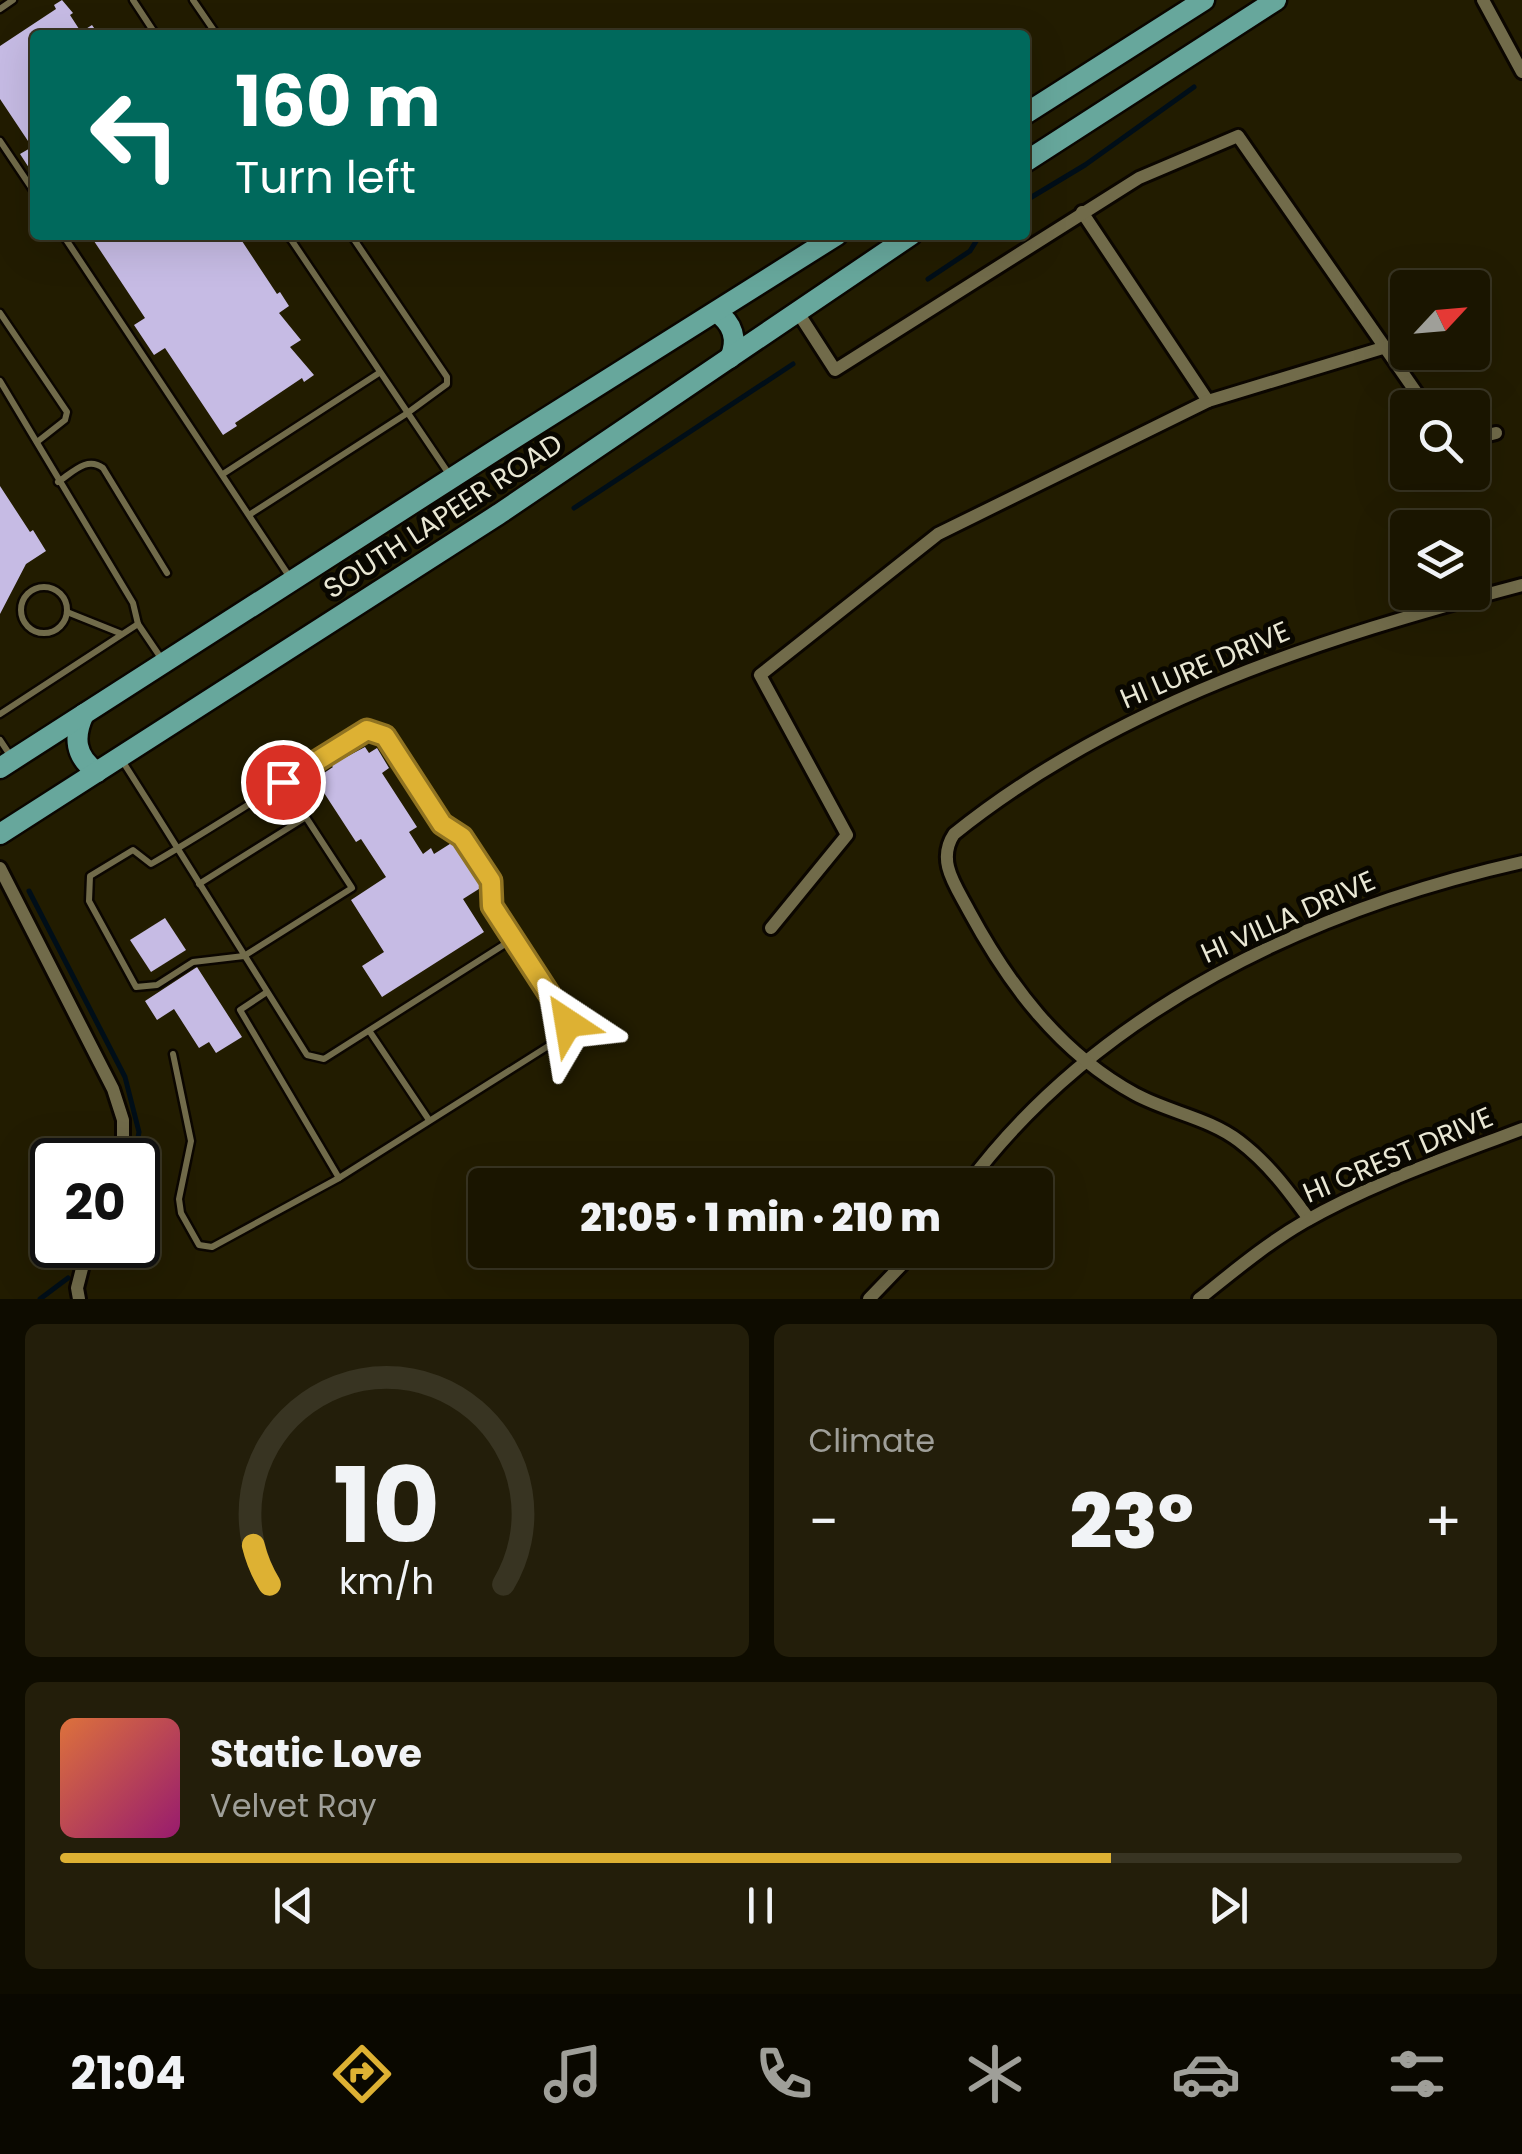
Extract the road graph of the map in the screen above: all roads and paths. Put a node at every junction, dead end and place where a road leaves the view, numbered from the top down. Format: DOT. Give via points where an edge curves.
graph roads {
  1 [pos="13,0"];
  2 [pos="133,0"];
  3 [pos="193,0"];
  4 [pos="1204,0"];
  5 [pos="1276,0"];
  6 [pos="1483,0"];
  7 [pos="1244,8"];
  8 [pos="0,9"];
  9 [pos="153,30"];
  10 [pos="214,30"];
  11 [pos="1522,72"];
  12 [pos="1030,111"];
  13 [pos="0,140"];
  14 [pos="1030,158"];
  15 [pos="30,185"];
  16 [pos="1082,212"];
  17 [pos="66,240"];
  18 [pos="291,240"];
  19 [pos="354,240"];
  20 [pos="829,240"];
  21 [pos="904,240"];
  22 [pos="0,312"];
  23 [pos="716,312"];
  24 [pos="797,312"];
  25 [pos="1386,347"];
  26 [pos="730,358"];
  27 [pos="379,373"];
  28 [pos="0,381"];
  29 [pos="1414,390"];
  30 [pos="1208,400"];
  31 [pos="406,414"];
  32 [pos="1496,433"];
  33 [pos="1490,434"];
  34 [pos="37,442"];
  35 [pos="223,474"];
  36 [pos="452,478"];
  37 [pos="58,482"];
  38 [pos="249,515"];
  39 [pos="167,573"];
  40 [pos="292,581"];
  41 [pos="1522,585"];
  42 [pos="67,612"];
  43 [pos="138,624"];
  44 [pos="122,634"];
  45 [pos="164,663"];
  46 [pos="0,714"];
  47 [pos="84,714"];
  48 [pos="0,740"];
  49 [pos="120,756"];
  50 [pos="6,764"];
  51 [pos="97,772"];
  52 [pos="283,782"];
  53 [pos="306,816"];
  54 [pos="0,834"];
  55 [pos="177,849"];
  56 [pos="1522,862"];
  57 [pos="0,868"];
  58 [pos="199,884"];
  59 [pos="772,928"];
  60 [pos="513,939"];
  61 [pos="244,956"];
  62 [pos="268,992"];
  63 [pos="370,1032"];
  64 [pos="173,1054"];
  65 [pos="1087,1061"];
  66 [pos="429,1120"];
  67 [pos="1522,1129"];
  68 [pos="122,1138"];
  69 [pos="979,1168"];
  70 [pos="339,1178"];
  71 [pos="1310,1220"];
  72 [pos="82,1268"];
  73 [pos="899,1268"];
  74 [pos="79,1299"];
  75 [pos="869,1299"];
  76 [pos="1199,1299"];
  1 -- 8 [label="lane"];
  2 -- 9 [label="lane"];
  3 -- 10 [label="lane"];
  4 -- 12 [label="main road"];
  5 -- 7 [label="main road"];
  6 -- 11 [label="street"];
  7 -- 14 [label="main road"];
  13 -- 15 [label="lane"];
  16 -- 24 [label="street" via="835,370"];
  16 -- 25 [label="street" via="1139,178 1238,136"];
  16 -- 30 [label="street"];
  17 -- 35 [label="lane"];
  18 -- 27 [label="lane"];
  19 -- 31 [label="lane" via="446,377 444,389"];
  20 -- 23 [label="main road, SOUTH LAPEER ROAD"];
  21 -- 24 [label="main road, SOUTH LAPEER ROAD"];
  22 -- 34 [label="lane" via="66,412 66,420"];
  23 -- 26 [label="main road" via="735,341"];
  23 -- 36 [label="main road, SOUTH LAPEER ROAD"];
  24 -- 26 [label="main road, SOUTH LAPEER ROAD"];
  25 -- 29 [label="street"];
  25 -- 30 [label="street"];
  26 -- 49 [label="main road, SOUTH LAPEER ROAD"];
  27 -- 31 [label="lane"];
  27 -- 35 [label="lane"];
  28 -- 34 [label="lane"];
  30 -- 59 [label="street" via="938,534 760,675 847,835"];
  31 -- 36 [label="lane"];
  31 -- 38 [label="lane"];
  32 -- 33 [label="street"];
  34 -- 37 [label="lane"];
  35 -- 38 [label="lane"];
  36 -- 40 [label="main road, SOUTH LAPEER ROAD"];
  37 -- 39 [label="lane" via="87,462 103,468"];
  37 -- 43 [label="lane" via="133,603"];
  38 -- 40 [label="lane"];
  40 -- 45 [label="main road, SOUTH LAPEER ROAD"];
  41 -- 65 [label="street, HI LURE DRIVE" via="1252,669 1101,737 1003,795 954,834 945,856 950,875 992,954 1060,1040"];
  42 -- 42 [label="lane" via="56,630 41,633 22,612 31,591 46,587 59,592"];
  42 -- 44 [label="lane"];
  43 -- 44 [label="lane"];
  43 -- 45 [label="lane"];
  44 -- 46 [label="lane"];
  45 -- 47 [label="main road, SOUTH LAPEER ROAD"];
  47 -- 50 [label="main road, SOUTH LAPEER ROAD"];
  47 -- 51 [label="main road" via="78,748"];
  48 -- 50 [label="lane"];
  49 -- 51 [label="main road, SOUTH LAPEER ROAD"];
  49 -- 55 [label="lane"];
  51 -- 54 [label="main road, SOUTH LAPEER ROAD"];
  52 -- 53 [label="lane"];
  52 -- 55 [label="lane"];
  52 -- 60 [label="lane" via="367,730 385,736 442,824 462,837 491,881 492,906"];
  53 -- 58 [label="lane"];
  53 -- 61 [label="lane" via="352,888"];
  55 -- 58 [label="lane"];
  55 -- 61 [label="lane" via="151,864 133,850 90,876 89,901 136,987 157,985 193,962"];
  56 -- 65 [label="street, HI VILLA DRIVE" via="1464,875 1282,941 1203,980"];
  57 -- 68 [label="street" via="113,1089"];
  58 -- 61 [label="lane"];
  60 -- 63 [label="lane"];
  60 -- 66 [label="lane" via="568,1023 561,1038"];
  61 -- 62 [label="lane"];
  62 -- 63 [label="lane" via="307,1055 324,1059"];
  62 -- 70 [label="lane" via="240,1010"];
  63 -- 66 [label="lane"];
  64 -- 70 [label="lane" via="191,1140 181,1214 199,1245 212,1246"];
  65 -- 69 [label="street, HI VILLA DRIVE"];
  65 -- 71 [label="street" via="1136,1094 1222,1129 1276,1174"];
  66 -- 70 [label="lane"];
  67 -- 71 [label="street, HI CREST DRIVE"];
  71 -- 76 [label="street, HI CREST DRIVE"];
  72 -- 74 [label="street"];
  73 -- 75 [label="street"];
}
